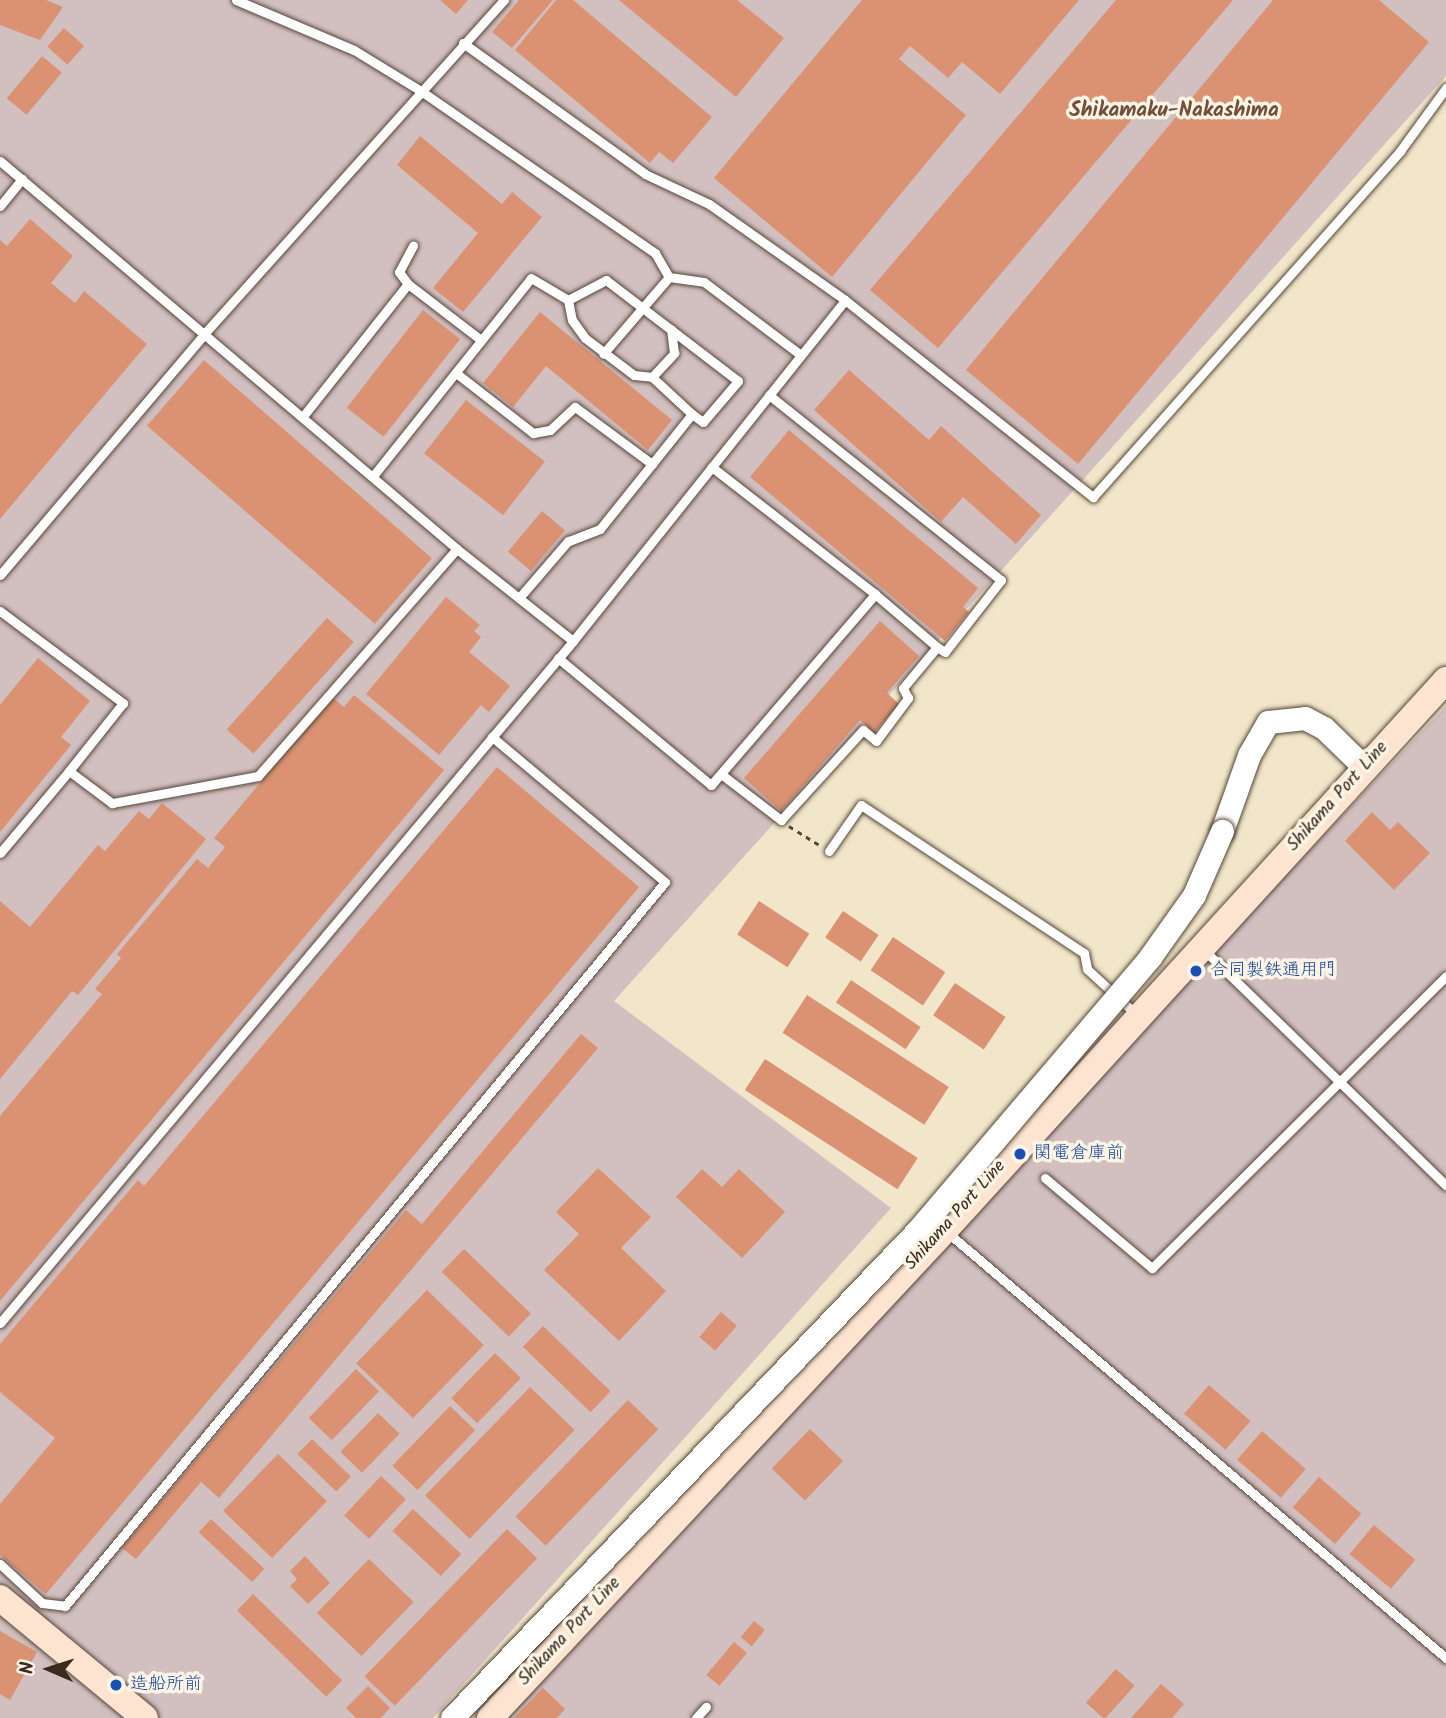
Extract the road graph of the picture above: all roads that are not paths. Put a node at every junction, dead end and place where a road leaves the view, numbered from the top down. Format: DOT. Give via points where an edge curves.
graph roads {
  1 [pos="236,0"];
  2 [pos="503,0"];
  3 [pos="463,43"];
  4 [pos="1446,88"];
  5 [pos="421,90"];
  6 [pos="0,161"];
  7 [pos="22,179"];
  8 [pos="0,205"];
  9 [pos="413,246"];
  10 [pos="669,277"];
  11 [pos="408,284"];
  12 [pos="568,300"];
  13 [pos="845,300"];
  14 [pos="645,305"];
  15 [pos="671,329"];
  16 [pos="205,333"];
  17 [pos="481,340"];
  18 [pos="603,354"];
  19 [pos="802,355"];
  20 [pos="456,373"];
  21 [pos="652,377"];
  22 [pos="769,395"];
  23 [pos="692,414"];
  24 [pos="304,415"];
  25 [pos="652,464"];
  26 [pos="712,467"];
  27 [pos="373,476"];
  28 [pos="457,549"];
  29 [pos="0,575"];
  30 [pos="875,594"];
  31 [pos="519,598"];
  32 [pos="0,611"];
  33 [pos="573,641"];
  34 [pos="937,647"];
  35 [pos="558,658"];
  36 [pos="1446,680"];
  37 [pos="492,737"];
  38 [pos="1364,767"];
  39 [pos="69,771"];
  40 [pos="721,774"];
  41 [pos="826,849"];
  42 [pos="0,853"];
  43 [pos="1202,948"];
  44 [pos="1446,976"];
  45 [pos="1139,1016"];
  46 [pos="1337,1080"];
  47 [pos="1045,1178"];
  48 [pos="1446,1185"];
  49 [pos="945,1230"];
  50 [pos="0,1323"];
  51 [pos="0,1564"];
  52 [pos="0,1598"];
  53 [pos="1446,1658"];
  54 [pos="706,1707"];
  55 [pos="145,1718"];
  56 [pos="452,1718"];
  57 [pos="490,1718"];
  58 [pos="696,1718"];
  1 -- 5 [label="lane" via="354,50"];
  2 -- 3 [label="lane"];
  3 -- 5 [label="lane"];
  3 -- 13 [label="lane" via="645,174 709,204"];
  4 -- 13 [label="lane" via="1400,151 1093,497"];
  5 -- 10 [label="lane" via="654,253"];
  5 -- 16 [label="lane"];
  6 -- 7 [label="lane"];
  7 -- 8 [label="lane"];
  7 -- 16 [label="lane"];
  9 -- 11 [label="lane" via="400,272"];
  10 -- 14 [label="lane"];
  10 -- 19 [label="lane" via="704,282"];
  11 -- 17 [label="lane"];
  11 -- 24 [label="lane"];
  12 -- 14 [label="lane" via="606,279"];
  12 -- 17 [label="lane" via="531,278"];
  12 -- 18 [label="lane" via="572,320"];
  13 -- 19 [label="lane"];
  14 -- 15 [label="lane"];
  14 -- 18 [label="lane"];
  15 -- 21 [label="lane" via="674,353"];
  15 -- 23 [label="lane" via="738,381 703,422"];
  16 -- 24 [label="lane"];
  16 -- 29 [label="lane"];
  17 -- 20 [label="lane"];
  18 -- 21 [label="lane" via="634,375"];
  19 -- 22 [label="lane"];
  20 -- 25 [label="lane" via="533,433 550,430 575,407"];
  20 -- 27 [label="lane"];
  21 -- 23 [label="lane"];
  22 -- 26 [label="lane"];
  22 -- 34 [label="lane" via="1001,580 945,652"];
  23 -- 25 [label="lane"];
  24 -- 27 [label="lane"];
  25 -- 31 [label="lane" via="600,529 568,541"];
  26 -- 30 [label="lane"];
  26 -- 33 [label="lane"];
  27 -- 28 [label="lane"];
  28 -- 31 [label="lane"];
  28 -- 39 [label="lane" via="258,776 112,803"];
  30 -- 34 [label="lane"];
  30 -- 40 [label="lane"];
  31 -- 33 [label="lane"];
  32 -- 39 [label="lane" via="123,703"];
  33 -- 35 [label="lane"];
  34 -- 40 [label="lane" via="903,688 908,698 876,741 863,730 781,820"];
  35 -- 37 [label="lane"];
  35 -- 40 [label="lane" via="711,785"];
  36 -- 38 [label="main road, Shikama Port Line"];
  37 -- 50 [label="lane"];
  37 -- 51 [label="lane" via="665,882 65,1605 42,1603"];
  38 -- 43 [label="main road, Shikama Port Line"];
  38 -- 56 [label="street, bridge" via="1324,727 1306,718 1268,722 1249,755 1194,895 1150,957 918,1230"];
  39 -- 42 [label="lane"];
  41 -- 45 [label="lane" via="861,805 1084,953 1087,969"];
  43 -- 45 [label="main road, Shikama Port Line"];
  43 -- 46 [label="lane"];
  44 -- 46 [label="lane"];
  45 -- 49 [label="main road, Shikama Port Line"];
  46 -- 47 [label="lane" via="1152,1268"];
  46 -- 48 [label="lane"];
  49 -- 53 [label="lane"];
  49 -- 57 [label="main road, Shikama Port Line"];
  52 -- 55 [label="main road"];
  54 -- 58 [label="lane"];
}
